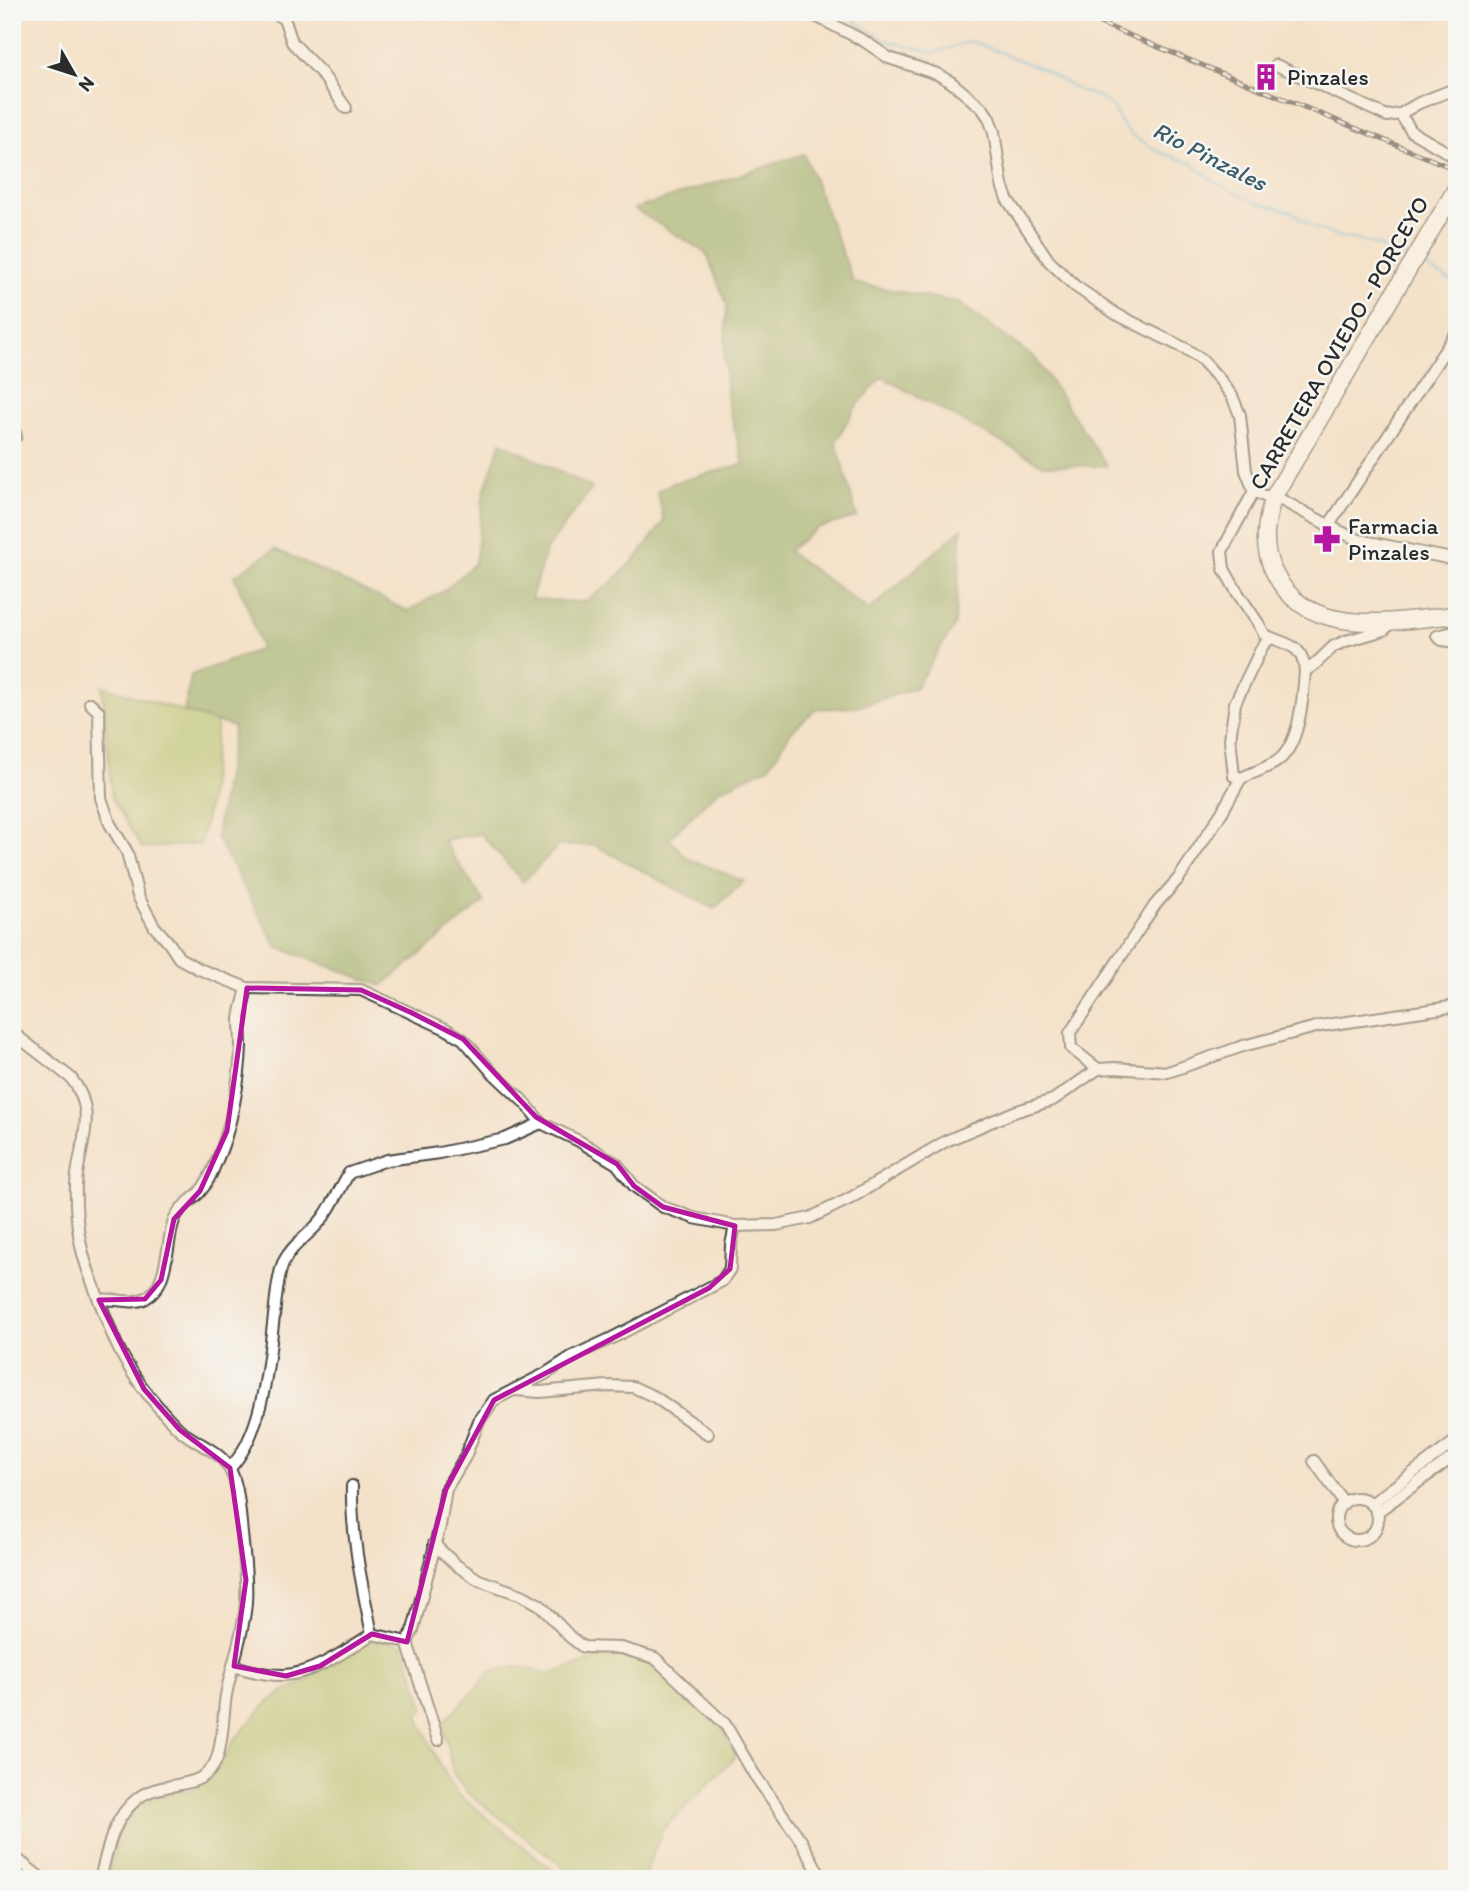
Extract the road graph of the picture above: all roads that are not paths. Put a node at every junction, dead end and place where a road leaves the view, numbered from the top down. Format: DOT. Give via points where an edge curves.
graph roads {
  1 [pos="276,12"];
  2 [pos="808,12"];
  3 [pos="1276,65"];
  4 [pos="1457,88"];
  5 [pos="346,108"];
  6 [pos="1400,114"];
  7 [pos="1457,158"];
  8 [pos="1454,191"];
  9 [pos="1457,332"];
  10 [pos="12,425"];
  11 [pos="12,437"];
  12 [pos="1254,491"];
  13 [pos="1274,496"];
  14 [pos="1329,525"];
  15 [pos="1457,560"];
  16 [pos="1457,615"];
  17 [pos="1394,620"];
  18 [pos="1457,631"];
  19 [pos="1271,638"];
  20 [pos="1457,642"];
  21 [pos="1305,671"];
  22 [pos="90,703"];
  23 [pos="1241,778"];
  24 [pos="247,988"];
  25 [pos="1457,1006"];
  26 [pos="12,1032"];
  27 [pos="1098,1069"];
  28 [pos="541,1124"];
  29 [pos="735,1226"];
  30 [pos="99,1300"];
  31 [pos="512,1390"];
  32 [pos="708,1434"];
  33 [pos="1457,1440"];
  34 [pos="1457,1454"];
  35 [pos="1314,1461"];
  36 [pos="230,1468"];
  37 [pos="352,1486"];
  38 [pos="1344,1503"];
  39 [pos="1374,1508"];
  40 [pos="434,1544"];
  41 [pos="372,1634"];
  42 [pos="407,1642"];
  43 [pos="234,1666"];
  44 [pos="439,1740"];
  45 [pos="12,1855"];
  46 [pos="42,1879"];
  47 [pos="100,1879"];
  48 [pos="822,1879"];
  1 -- 5 [label="street" via="285,21 292,42"];
  2 -- 12 [label="street" via="889,58 937,74 983,109 994,132 1007,199 1049,261 1116,314 1202,360 1232,396 1240,415 1246,471"];
  3 -- 6 [label="street" via="1387,116"];
  4 -- 6 [label="street"];
  6 -- 7 [label="street" via="1412,132"];
  8 -- 13 [label="main road, CARRETERA OVIEDO - PORCEYO"];
  9 -- 14 [label="street"];
  10 -- 11 [label="street" via="16,436"];
  12 -- 13 [label="street"];
  12 -- 19 [label="street" via="1222,551 1224,569 1264,634"];
  13 -- 14 [label="street"];
  13 -- 17 [label="main road, CARRETERA OVIEDO - PORCEYO" via="1266,552 1289,595 1331,619"];
  14 -- 15 [label="street" via="1359,540"];
  16 -- 17 [label="main road, CARRETERA OVIEDO - PORCEYO"];
  17 -- 21 [label="street" via="1384,631 1334,646"];
  18 -- 20 [label="street" via="1437,636"];
  19 -- 21 [label="street" via="1293,646 1304,659"];
  19 -- 23 [label="street" via="1263,645 1235,703 1230,739 1234,776"];
  21 -- 23 [label="street" via="1303,701 1290,747 1278,761"];
  22 -- 24 [label="street" via="99,712 101,798 154,926 179,958"];
  23 -- 27 [label="street" via="1179,878 1155,905 1070,1033 1071,1048"];
  24 -- 28 [label="street" via="361,990 446,1028 463,1039"];
  24 -- 30 [label="street" via="240,1019 239,1073 227,1131 200,1191 174,1219 161,1280 145,1299"];
  25 -- 27 [label="street" via="1320,1026 1168,1072"];
  26 -- 30 [label="street" via="79,1088 87,1125 76,1204 83,1254"];
  27 -- 29 [label="street" via="1054,1100 946,1141 810,1218"];
  28 -- 29 [label="street" via="617,1164 635,1186 663,1207"];
  28 -- 36 [label="street" via="505,1139 387,1160 349,1172 322,1219 284,1262 267,1373 252,1433"];
  29 -- 31 [label="street" via="730,1269 722,1280"];
  30 -- 36 [label="street" via="117,1345 144,1389 180,1430"];
  31 -- 32 [label="street" via="633,1387"];
  31 -- 40 [label="street" via="494,1400 479,1421 446,1489"];
  33 -- 39 [label="street"];
  34 -- 39 [label="street"];
  35 -- 38 [label="street"];
  36 -- 43 [label="street" via="238,1495 246,1580"];
  37 -- 41 [label="street" via="359,1569"];
  38 -- 39 [label="street" via="1363,1499"];
  38 -- 39 [label="street" via="1336,1522 1343,1535 1357,1541 1371,1536 1378,1525"];
  40 -- 42 [label="street" via="414,1630"];
  40 -- 48 [label="street" via="479,1580 540,1605 583,1647 621,1648 655,1658 725,1724"];
  41 -- 42 [label="street"];
  41 -- 43 [label="street" via="320,1666 286,1676"];
  42 -- 44 [label="street"];
  43 -- 47 [label="street" via="218,1758 209,1774 138,1797 112,1832"];
  45 -- 46 [label="street"];
}
